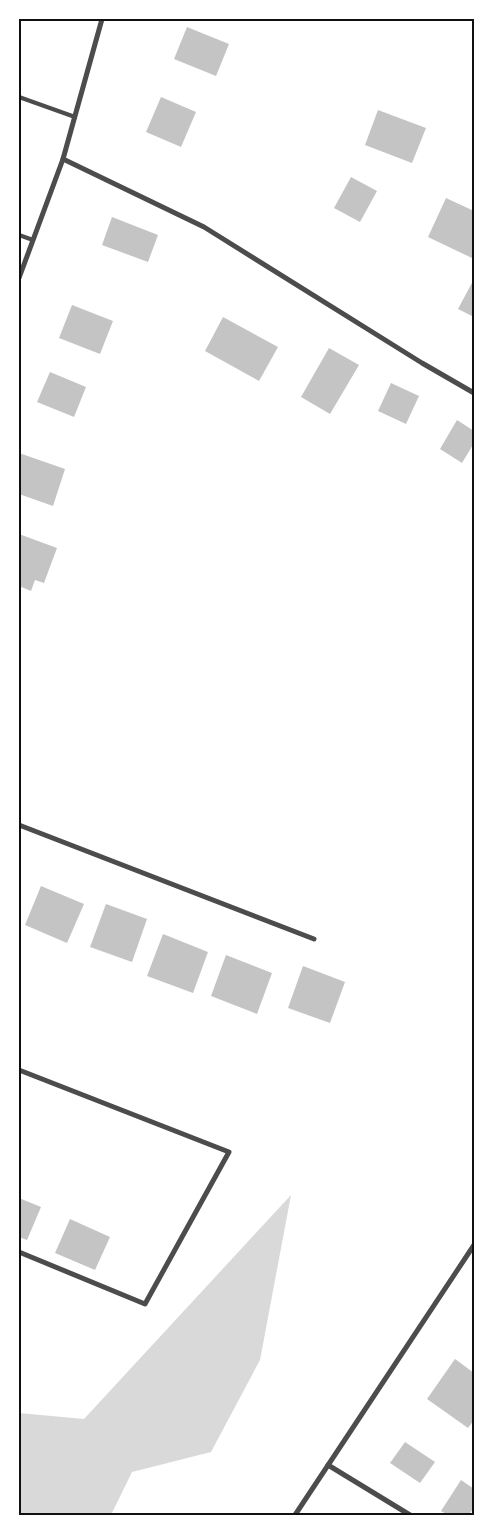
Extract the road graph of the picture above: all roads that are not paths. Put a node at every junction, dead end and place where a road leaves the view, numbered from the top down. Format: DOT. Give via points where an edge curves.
graph roads {
  1 [pos="102,19"];
  2 [pos="19,97"];
  3 [pos="75,117"];
  4 [pos="63,159"];
  5 [pos="19,235"];
  6 [pos="33,240"];
  7 [pos="19,278"];
  8 [pos="474,393"];
  9 [pos="19,824"];
  10 [pos="314,939"];
  11 [pos="19,1070"];
  12 [pos="474,1245"];
  13 [pos="19,1252"];
  14 [pos="328,1465"];
  15 [pos="295,1515"];
  16 [pos="410,1515"];
  1 -- 3 [label="street"];
  2 -- 3 [label="lane"];
  3 -- 4 [label="street"];
  4 -- 6 [label="street"];
  4 -- 8 [label="street" via="204,227 422,364"];
  5 -- 6 [label="lane"];
  6 -- 7 [label="street"];
  9 -- 10 [label="street"];
  11 -- 13 [label="street" via="229,1152 145,1304"];
  12 -- 14 [label="street"];
  14 -- 15 [label="street"];
  14 -- 16 [label="street"];
}
